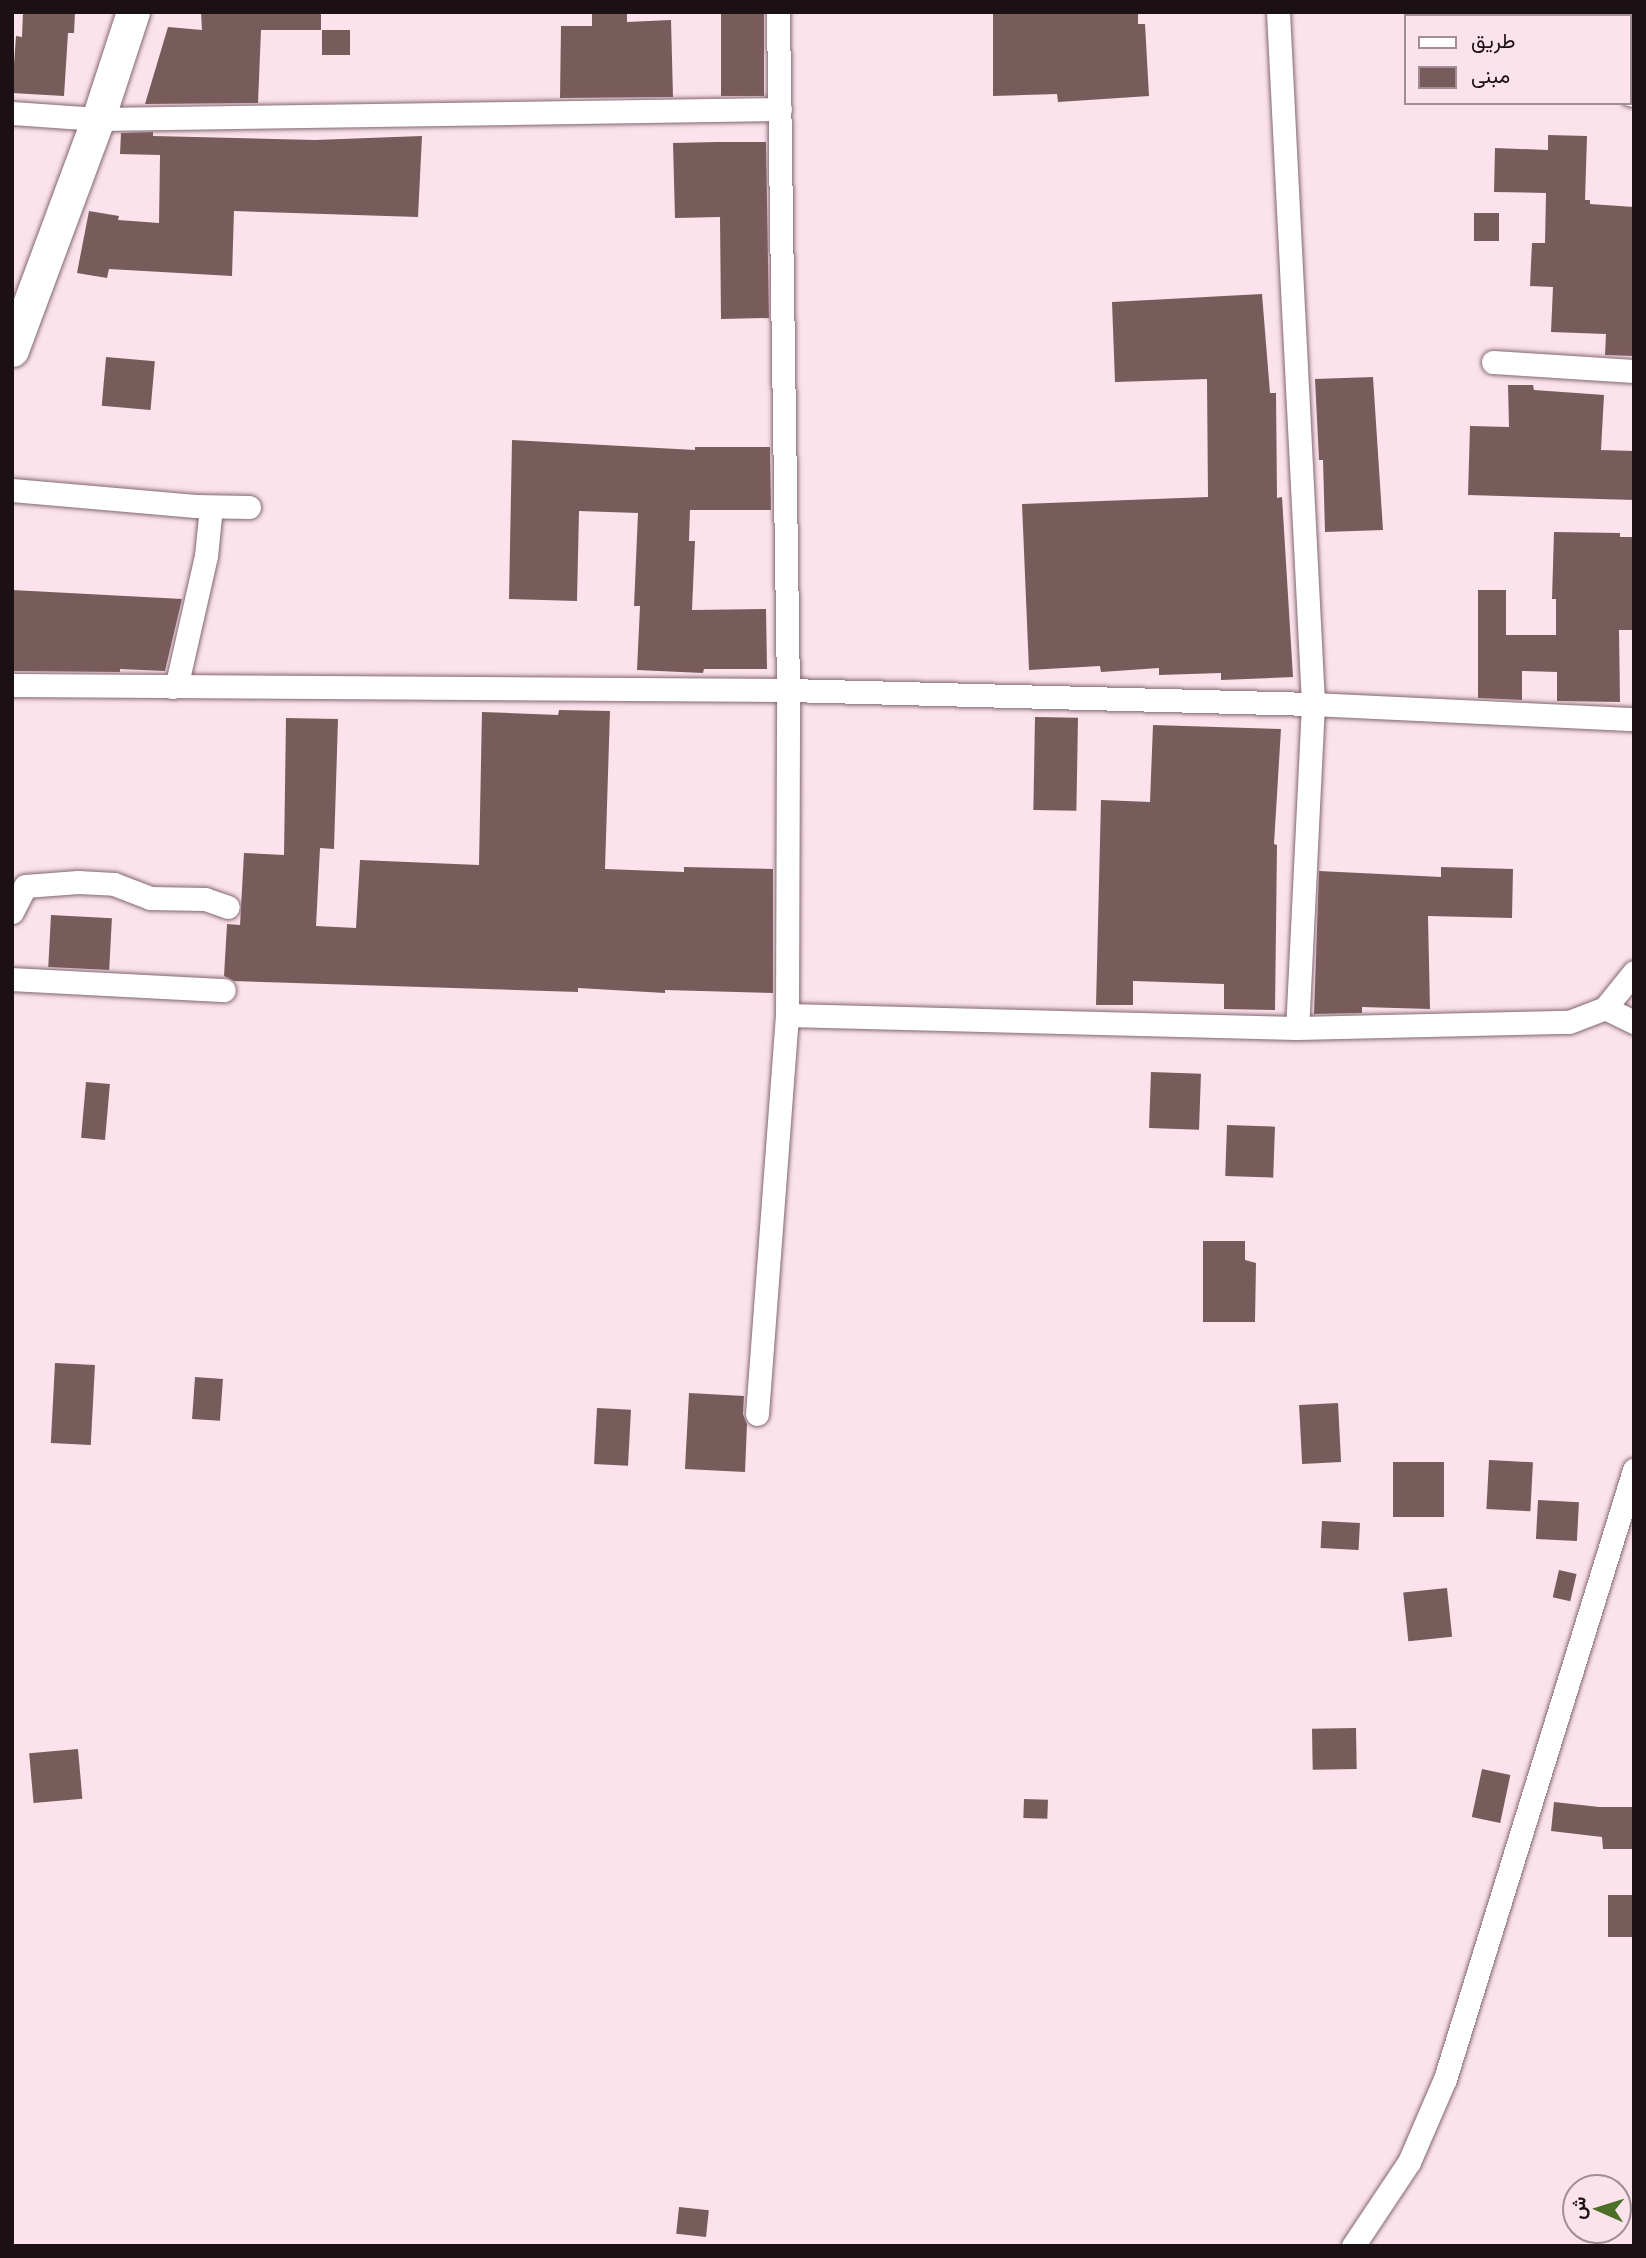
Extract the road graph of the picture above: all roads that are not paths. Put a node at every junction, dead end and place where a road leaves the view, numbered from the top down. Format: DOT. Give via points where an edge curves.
graph roads {
  1 [pos="133,12"];
  2 [pos="778,12"];
  3 [pos="1278,12"];
  4 [pos="780,109"];
  5 [pos="12,113"];
  6 [pos="98,119"];
  7 [pos="19,311"];
  8 [pos="12,350"];
  9 [pos="1493,362"];
  10 [pos="1634,370"];
  11 [pos="12,490"];
  12 [pos="211,507"];
  13 [pos="249,508"];
  14 [pos="12,685"];
  15 [pos="172,687"];
  16 [pos="788,690"];
  17 [pos="1313,704"];
  18 [pos="1634,719"];
  19 [pos="228,906"];
  20 [pos="12,912"];
  21 [pos="1634,972"];
  22 [pos="12,979"];
  23 [pos="224,990"];
  24 [pos="1605,1008"];
  25 [pos="787,1015"];
  26 [pos="1634,1022"];
  27 [pos="1297,1028"];
  28 [pos="757,1414"];
  29 [pos="1634,1470"];
  30 [pos="1353,2246"];
  1 -- 6 [label="street"];
  2 -- 4 [label="street"];
  3 -- 17 [label="street"];
  4 -- 6 [label="street"];
  4 -- 16 [label="street"];
  5 -- 6 [label="street"];
  6 -- 7 [label="street"];
  7 -- 8 [label="street"];
  9 -- 10 [label="street"];
  11 -- 12 [label="street"];
  12 -- 13 [label="street"];
  12 -- 15 [label="street" via="206,556 178,679"];
  14 -- 15 [label="street"];
  15 -- 16 [label="street"];
  16 -- 17 [label="street"];
  16 -- 25 [label="street"];
  17 -- 18 [label="street"];
  17 -- 27 [label="street"];
  19 -- 20 [label="street" via="205,899 150,898 114,884 78,882 25,886"];
  21 -- 24 [label="street"];
  22 -- 23 [label="street"];
  24 -- 26 [label="street"];
  24 -- 27 [label="street" via="1569,1022"];
  25 -- 27 [label="street"];
  25 -- 28 [label="street"];
  29 -- 30 [label="street" via="1445,2080 1409,2162"];
}
